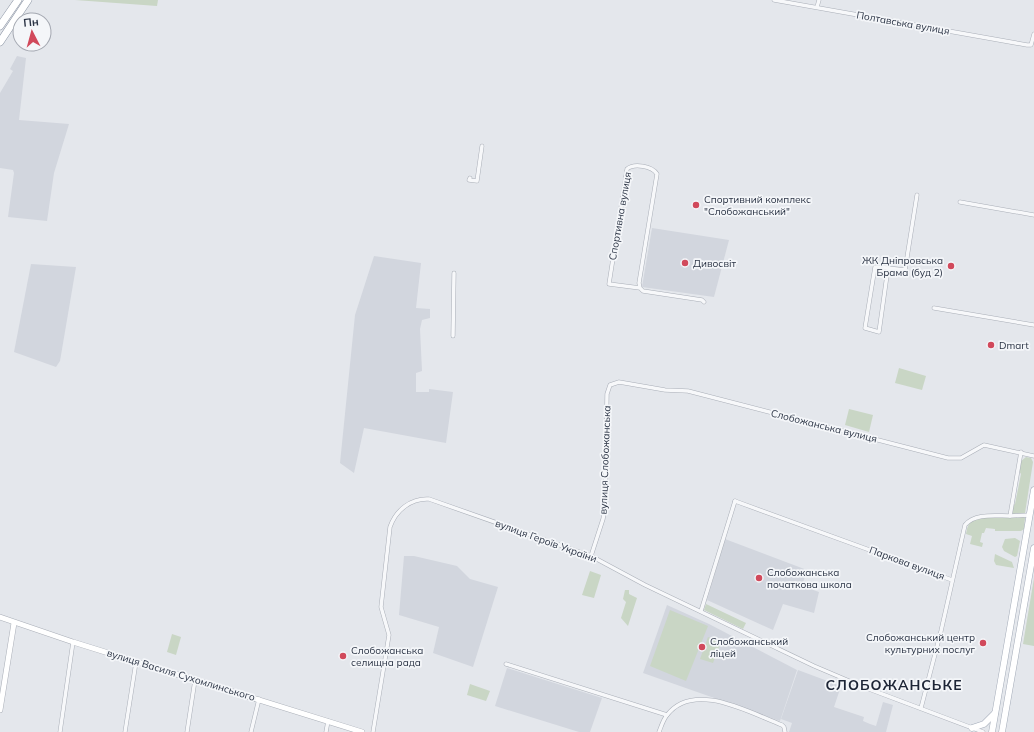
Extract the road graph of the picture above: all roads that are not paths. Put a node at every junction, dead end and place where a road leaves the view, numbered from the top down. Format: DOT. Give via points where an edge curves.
graph roads {
  1 [pos="18,0"];
  2 [pos="28,0"];
  3 [pos="774,0"];
  4 [pos="819,0"];
  5 [pos="817,7"];
  6 [pos="0,26"];
  7 [pos="1034,34"];
  8 [pos="0,42"];
  9 [pos="482,146"];
  10 [pos="470,178"];
  11 [pos="917,195"];
  12 [pos="960,202"];
  13 [pos="1034,215"];
  14 [pos="888,268"];
  15 [pos="454,273"];
  16 [pos="640,288"];
  17 [pos="704,302"];
  18 [pos="934,308"];
  19 [pos="1034,325"];
  20 [pos="453,336"];
  21 [pos="610,385"];
  22 [pos="1020,452"];
  23 [pos="1034,456"];
  24 [pos="1034,490"];
  25 [pos="1030,515"];
  26 [pos="1010,516"];
  27 [pos="1034,548"];
  28 [pos="591,556"];
  29 [pos="952,580"];
  30 [pos="701,611"];
  31 [pos="0,617"];
  32 [pos="14,623"];
  33 [pos="73,642"];
  34 [pos="136,662"];
  35 [pos="506,664"];
  36 [pos="195,680"];
  37 [pos="259,699"];
  38 [pos="920,708"];
  39 [pos="0,710"];
  40 [pos="995,714"];
  41 [pos="667,715"];
  42 [pos="328,721"];
  43 [pos="972,728"];
  44 [pos="60,732"];
  45 [pos="125,732"];
  46 [pos="187,732"];
  47 [pos="251,732"];
  48 [pos="326,732"];
  49 [pos="362,732"];
  50 [pos="373,732"];
  51 [pos="659,732"];
  52 [pos="784,732"];
  53 [pos="983,732"];
  54 [pos="992,732"];
  55 [pos="1002,732"];
  1 -- 6 [label="highway"];
  2 -- 8 [label="highway"];
  3 -- 5 [label="street, Полтавська вулиця"];
  4 -- 5 [label="street"];
  5 -- 7 [label="street, Полтавська вулиця" via="1031,45"];
  9 -- 10 [label="street" via="478,181 469,180"];
  11 -- 14 [label="street" via="905,270"];
  12 -- 13 [label="street"];
  14 -- 14 [label="street" via="882,311 879,332 865,328 876,267"];
  15 -- 20 [label="street"];
  16 -- 16 [label="street, Спортивна вулиця" via="657,174 648,168 637,166 627,169 609,284"];
  16 -- 17 [label="street, Спортивна вулиця" via="643,291"];
  18 -- 19 [label="street"];
  21 -- 22 [label="street, Слобожанська вулиця" via="619,382 688,391 948,458 961,458 984,445"];
  21 -- 28 [label="street, вулиця Слобожанська" via="607,394 605,508"];
  22 -- 23 [label="street, Слобожанська вулиця"];
  22 -- 26 [label="street"];
  24 -- 25 [label="main road"];
  25 -- 26 [label="street"];
  25 -- 40 [label="main road"];
  26 -- 29 [label="street" via="976,517 965,525"];
  27 -- 55 [label="main road"];
  28 -- 30 [label="street, вулиця Героїв України"];
  28 -- 50 [label="street, вулиця Героїв України" via="429,499 421,498 408,503 395,516 390,527 381,607 389,635"];
  29 -- 30 [label="street, Паркова вулиця" via="735,501"];
  29 -- 38 [label="street"];
  30 -- 38 [label="street, вулиця Героїв України" via="814,666"];
  31 -- 32 [label="main road, вулиця Василя Сухомлинського"];
  32 -- 33 [label="main road, вулиця Василя Сухомлинського"];
  32 -- 39 [label="main road"];
  33 -- 34 [label="main road, вулиця Василя Сухомлинського"];
  33 -- 44 [label="street"];
  34 -- 36 [label="main road, вулиця Василя Сухомлинського"];
  34 -- 45 [label="street"];
  35 -- 41 [label="street"];
  36 -- 37 [label="main road, вулиця Василя Сухомлинського"];
  36 -- 46 [label="street"];
  37 -- 42 [label="main road, вулиця Василя Сухомлинського"];
  37 -- 47 [label="street"];
  38 -- 43 [label="street, вулиця Героїв України"];
  40 -- 43 [label="main road" via="984,724"];
  40 -- 54 [label="main road"];
  41 -- 51 [label="street"];
  41 -- 52 [label="street" via="686,702 703,699 720,701 782,725"];
  42 -- 48 [label="street"];
  42 -- 49 [label="main road, вулиця Василя Сухомлинського"];
  43 -- 53 [label="street, вулиця Героїв України"];
}
